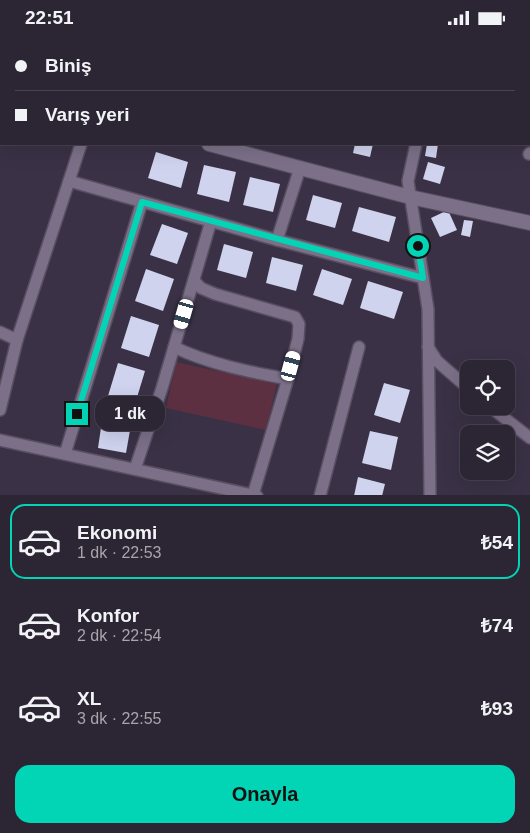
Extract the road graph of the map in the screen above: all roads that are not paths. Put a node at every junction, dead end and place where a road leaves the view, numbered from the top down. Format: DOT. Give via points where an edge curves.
graph roads {
  1 [pos="81,145"];
  2 [pos="213,145"];
  3 [pos="416,145"];
  4 [pos="300,168"];
  5 [pos="69,181"];
  6 [pos="410,197"];
  7 [pos="142,202"];
  8 [pos="211,221"];
  9 [pos="530,223"];
  10 [pos="277,240"];
  11 [pos="423,278"];
  12 [pos="194,281"];
  13 [pos="0,332"];
  14 [pos="17,340"];
  15 [pos="174,347"];
  16 [pos="359,347"];
  17 [pos="428,347"];
  18 [pos="288,379"];
  19 [pos="460,381"];
  20 [pos="0,409"];
  21 [pos="500,415"];
  22 [pos="530,439"];
  23 [pos="0,440"];
  24 [pos="65,454"];
  25 [pos="135,469"];
  26 [pos="202,484"];
  27 [pos="200,495"];
  28 [pos="255,495"];
  29 [pos="320,495"];
  30 [pos="430,495"];
  1 -- 5 [label="street"];
  2 -- 4 [label="street"];
  3 -- 6 [label="street" via="408,181"];
  4 -- 6 [label="street"];
  4 -- 10 [label="street"];
  5 -- 7 [label="street"];
  5 -- 14 [label="street"];
  6 -- 9 [label="street"];
  6 -- 11 [label="street"];
  7 -- 8 [label="street"];
  7 -- 24 [label="street"];
  8 -- 10 [label="street"];
  8 -- 12 [label="street"];
  10 -- 11 [label="street"];
  11 -- 17 [label="street" via="428,309"];
  12 -- 15 [label="street"];
  12 -- 18 [label="street" via="215,294 294,317 299,324 298,339"];
  13 -- 14 [label="street"];
  14 -- 20 [label="street"];
  15 -- 18 [label="street" via="190,355"];
  15 -- 25 [label="street"];
  16 -- 29 [label="street"];
  17 -- 19 [label="street"];
  17 -- 30 [label="street"];
  18 -- 28 [label="street"];
  21 -- 22 [label="street"];
  23 -- 24 [label="street"];
  24 -- 25 [label="street"];
  25 -- 26 [label="street"];
  26 -- 27 [label="street"];
  26 -- 28 [label="street"];
}
